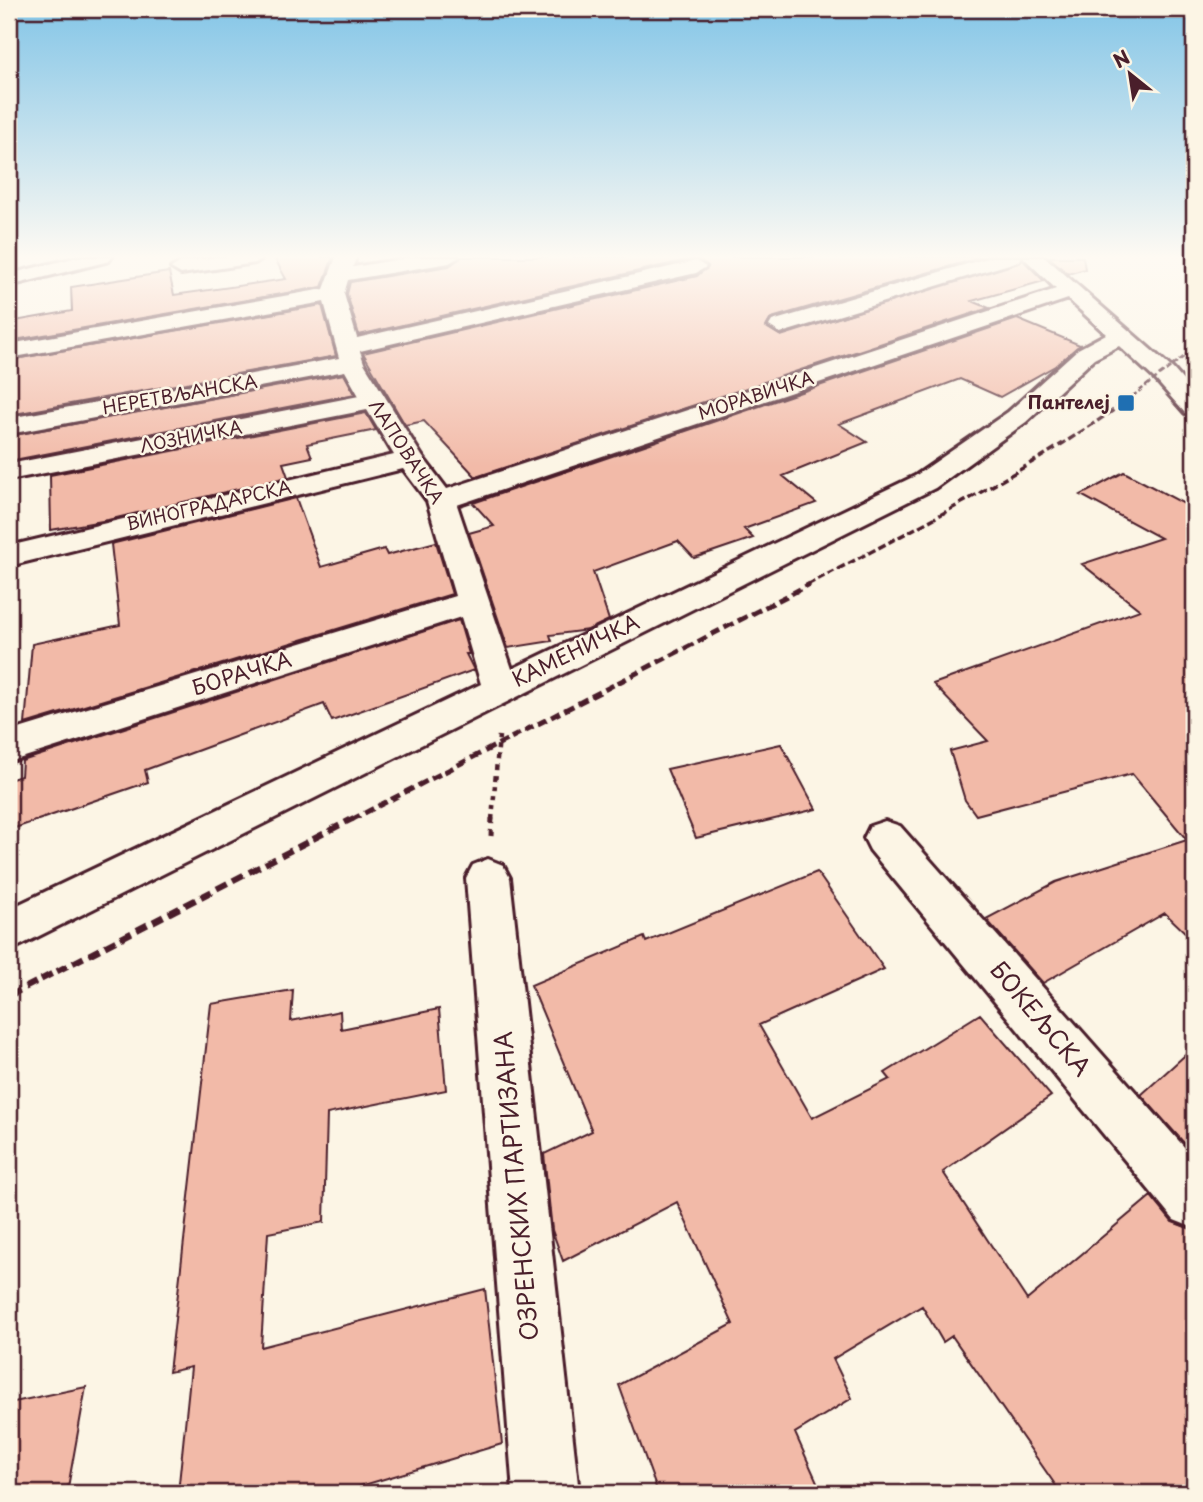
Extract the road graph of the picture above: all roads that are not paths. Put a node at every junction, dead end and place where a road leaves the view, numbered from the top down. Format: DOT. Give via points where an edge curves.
graph roads {
  1 [pos="113,327"];
  2 [pos="347,327"];
  3 [pos="460,327"];
  4 [pos="960,327"];
  5 [pos="1112,327"];
  6 [pos="1121,335"];
  7 [pos="9,351"];
  8 [pos="350,355"];
  9 [pos="373,401"];
  10 [pos="1194,408"];
  11 [pos="9,426"];
  12 [pos="410,459"];
  13 [pos="9,472"];
  14 [pos="441,501"];
  15 [pos="9,556"];
  16 [pos="475,601"];
  17 [pos="500,688"];
  18 [pos="9,747"];
  19 [pos="885,838"];
  20 [pos="488,878"];
  21 [pos="9,931"];
  22 [pos="1194,1200"];
  23 [pos="546,1493"];
  1 -- 7 [label="main road"];
  2 -- 8 [label="main road, ЛАПОВАЧКА"];
  3 -- 8 [label="main road, НЕРЕТВЉАНСКА"];
  4 -- 14 [label="main road, МОРАВИЧКА"];
  5 -- 6 [label="main road"];
  6 -- 10 [label="main road"];
  6 -- 17 [label="main road, КАМЕНИЧКА" via="1086,354 1017,417 925,482"];
  8 -- 9 [label="main road, ЛАПОВАЧКА"];
  8 -- 11 [label="main road, НЕРЕТВЉАНСКА"];
  9 -- 12 [label="main road, ЛАПОВАЧКА"];
  9 -- 13 [label="main road, ЛОЗНИЧКА"];
  12 -- 14 [label="main road, ЛАПОВАЧКА"];
  12 -- 15 [label="main road, ВИНОГРАДАРСКА"];
  14 -- 16 [label="main road, ЛАПОВАЧКА"];
  16 -- 17 [label="main road, ЛАПОВАЧКА"];
  16 -- 18 [label="main road, БОРАЧКА"];
  17 -- 21 [label="main road, КАМЕНИЧКА"];
  19 -- 22 [label="main road, БОКЕЉСКА"];
  20 -- 23 [label="main road, ОЗРЕНСКИХ ПАРТИЗАНА"];
}
